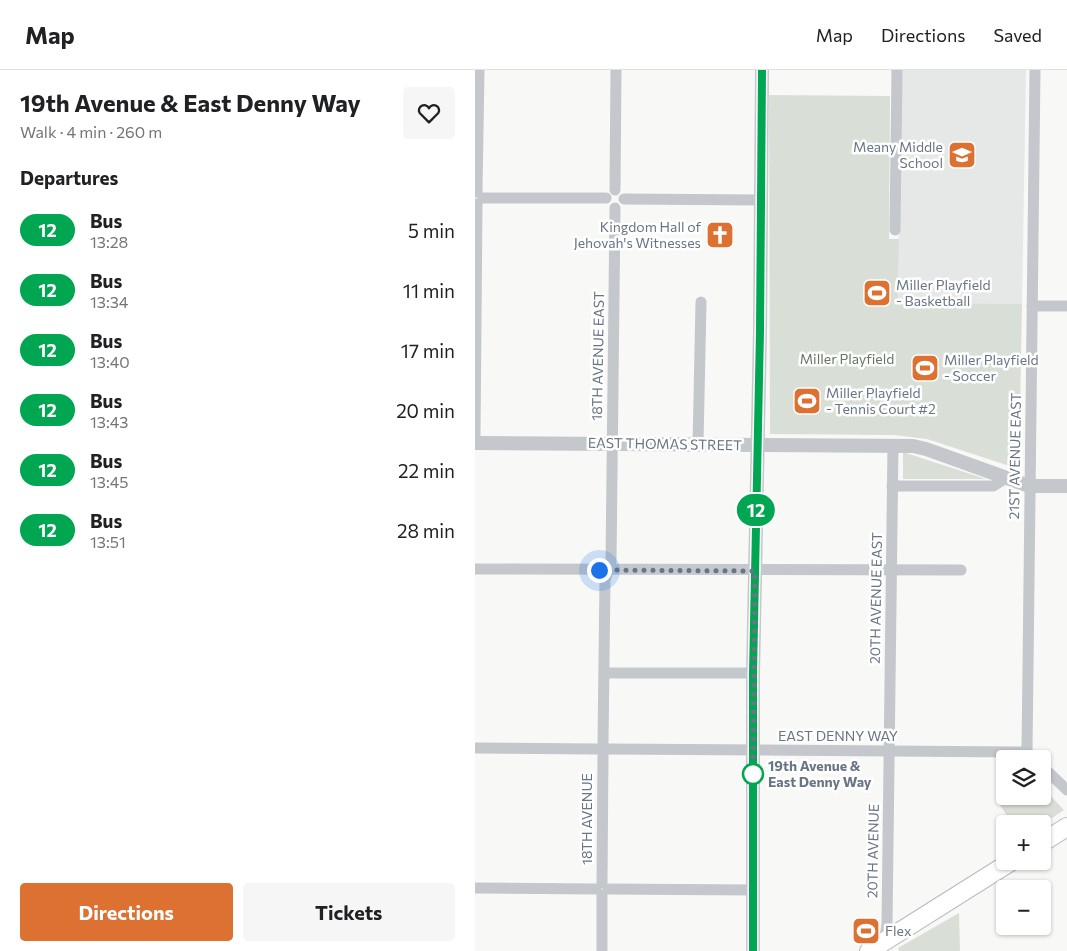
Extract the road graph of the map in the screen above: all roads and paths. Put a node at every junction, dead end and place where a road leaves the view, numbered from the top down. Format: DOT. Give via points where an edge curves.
graph roads {
  1 [pos="479,70"];
  2 [pos="616,70"];
  3 [pos="762,70"];
  4 [pos="897,70"];
  5 [pos="1035,70"];
  6 [pos="615,190"];
  7 [pos="477,198"];
  8 [pos="606,198"];
  9 [pos="624,199"];
  10 [pos="761,200"];
  11 [pos="615,208"];
  12 [pos="895,230"];
  13 [pos="701,302"];
  14 [pos="1032,306"];
  15 [pos="1067,306"];
  16 [pos="475,437"];
  17 [pos="475,443"];
  18 [pos="612,444"];
  19 [pos="698,444"];
  20 [pos="758,445"];
  21 [pos="893,445"];
  22 [pos="1006,478"];
  23 [pos="892,486"];
  24 [pos="1029,486"];
  25 [pos="1067,486"];
  26 [pos="475,569"];
  27 [pos="608,570"];
  28 [pos="891,570"];
  29 [pos="961,570"];
  30 [pos="755,571"];
  31 [pos="604,673"];
  32 [pos="753,673"];
  33 [pos="475,748"];
  34 [pos="603,749"];
  35 [pos="753,750"];
  36 [pos="1031,750"];
  37 [pos="889,751"];
  38 [pos="996,754"];
  39 [pos="1051,775"];
  40 [pos="1067,790"];
  41 [pos="1067,827"];
  42 [pos="1051,837"];
  43 [pos="999,870"];
  44 [pos="475,888"];
  45 [pos="602,889"];
  46 [pos="753,890"];
  47 [pos="881,949"];
  48 [pos="602,951"];
  49 [pos="753,951"];
  1 -- 7 [label="street"];
  2 -- 6 [label="street"];
  3 -- 10 [label="street"];
  4 -- 12 [label="street"];
  5 -- 14 [label="street, 21ST AVENUE EAST"];
  6 -- 8 [label="street"];
  6 -- 9 [label="street" via="622,193"];
  7 -- 8 [label="street"];
  7 -- 16 [label="street"];
  8 -- 11 [label="street" via="607,204"];
  9 -- 10 [label="street"];
  9 -- 11 [label="street"];
  10 -- 20 [label="street"];
  11 -- 18 [label="street, 18TH AVENUE EAST"];
  13 -- 19 [label="street"];
  14 -- 15 [label="street"];
  14 -- 24 [label="street, 21ST AVENUE EAST"];
  17 -- 18 [label="street, EAST THOMAS STREET"];
  18 -- 19 [label="street, EAST THOMAS STREET"];
  18 -- 27 [label="street, 18TH AVENUE EAST" via="611,562"];
  19 -- 20 [label="street, EAST THOMAS STREET"];
  20 -- 21 [label="street, EAST THOMAS STREET"];
  20 -- 30 [label="street"];
  21 -- 22 [label="street, EAST THOMAS STREET" via="926,449"];
  21 -- 23 [label="street, 20TH AVENUE EAST"];
  22 -- 23 [label="street" via="993,486"];
  22 -- 24 [label="street, EAST THOMAS STREET"];
  23 -- 28 [label="street, 20TH AVENUE EAST"];
  24 -- 25 [label="street, EAST THOMAS STREET"];
  24 -- 36 [label="street, 21ST AVENUE EAST"];
  26 -- 27 [label="street"];
  27 -- 30 [label="street"];
  27 -- 31 [label="street, 18TH AVENUE EAST" via="605,580"];
  28 -- 29 [label="street"];
  28 -- 30 [label="street"];
  28 -- 37 [label="street, 20TH AVENUE EAST"];
  30 -- 32 [label="street"];
  31 -- 32 [label="street"];
  31 -- 34 [label="street, 18TH AVENUE EAST"];
  32 -- 35 [label="street"];
  33 -- 34 [label="street, EAST DENNY WAY"];
  34 -- 35 [label="street, EAST DENNY WAY"];
  34 -- 45 [label="street, 18TH AVENUE"];
  35 -- 37 [label="street, EAST DENNY WAY"];
  35 -- 46 [label="street"];
  37 -- 38 [label="street, EAST DENNY WAY"];
  37 -- 47 [label="street, 20TH AVENUE" via="887,924"];
  39 -- 40 [label="street"];
  41 -- 42 [label="main road"];
  43 -- 47 [label="main road"];
  44 -- 45 [label="street"];
  45 -- 46 [label="street"];
  45 -- 48 [label="street, 18TH AVENUE"];
  46 -- 49 [label="street"];
}
